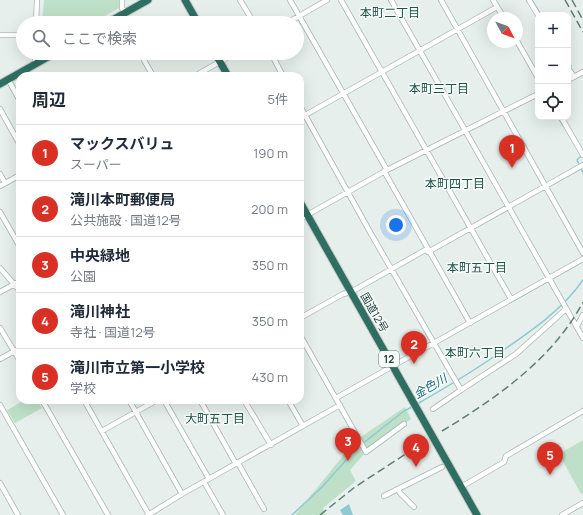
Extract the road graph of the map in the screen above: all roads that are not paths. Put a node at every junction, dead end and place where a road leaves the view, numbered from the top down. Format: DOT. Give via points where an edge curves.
graph roads {
  1 [pos="37,0"];
  2 [pos="122,0"];
  3 [pos="148,0"];
  4 [pos="185,0"];
  5 [pos="240,0"];
  6 [pos="290,0"];
  7 [pos="327,0"];
  8 [pos="341,0"];
  9 [pos="391,0"];
  10 [pos="441,0"];
  11 [pos="493,0"];
  12 [pos="529,0"];
  13 [pos="497,7"];
  14 [pos="500,12"];
  15 [pos="536,12"];
  16 [pos="36,16"];
  17 [pos="122,16"];
  18 [pos="125,16"];
  19 [pos="194,16"];
  20 [pos="250,16"];
  21 [pos="299,16"];
  22 [pos="304,25"];
  23 [pos="457,28"];
  24 [pos="0,34"];
  25 [pos="16,35"];
  26 [pos="521,48"];
  27 [pos="419,51"];
  28 [pos="35,60"];
  29 [pos="42,60"];
  30 [pos="144,60"];
  31 [pos="223,60"];
  32 [pos="275,60"];
  33 [pos="220,62"];
  34 [pos="35,64"];
  35 [pos="22,72"];
  36 [pos="151,72"];
  37 [pos="201,72"];
  38 [pos="226,72"];
  39 [pos="281,72"];
  40 [pos="381,72"];
  41 [pos="571,72"];
  42 [pos="583,72"];
  43 [pos="535,73"];
  44 [pos="16,75"];
  45 [pos="574,77"];
  46 [pos="571,78"];
  47 [pos="8,80"];
  48 [pos="0,84"];
  49 [pos="343,93"];
  50 [pos="16,94"];
  51 [pos="535,95"];
  52 [pos="0,109"];
  53 [pos="503,111"];
  54 [pos="305,115"];
  55 [pos="562,120"];
  56 [pos="464,130"];
  57 [pos="16,138"];
  58 [pos="426,150"];
  59 [pos="583,155"];
  60 [pos="583,164"];
  61 [pos="385,171"];
  62 [pos="0,174"];
  63 [pos="16,177"];
  64 [pos="5,183"];
  65 [pos="0,186"];
  66 [pos="545,186"];
  67 [pos="348,192"];
  68 [pos="508,206"];
  69 [pos="304,209"];
  70 [pos="0,212"];
  71 [pos="307,215"];
  72 [pos="304,217"];
  73 [pos="470,229"];
  74 [pos="16,240"];
  75 [pos="428,251"];
  76 [pos="583,253"];
  77 [pos="583,259"];
  78 [pos="0,268"];
  79 [pos="392,269"];
  80 [pos="549,278"];
  81 [pos="14,284"];
  82 [pos="16,286"];
  83 [pos="0,292"];
  84 [pos="351,292"];
  85 [pos="511,300"];
  86 [pos="566,309"];
  87 [pos="583,315"];
  88 [pos="304,316"];
  89 [pos="470,323"];
  90 [pos="576,326"];
  91 [pos="0,328"];
  92 [pos="583,338"];
  93 [pos="304,342"];
  94 [pos="434,343"];
  95 [pos="14,351"];
  96 [pos="16,354"];
  97 [pos="0,359"];
  98 [pos="393,367"];
  99 [pos="460,390"];
  100 [pos="336,398"];
  101 [pos="44,404"];
  102 [pos="86,404"];
  103 [pos="131,404"];
  104 [pos="150,404"];
  105 [pos="166,404"];
  106 [pos="202,404"];
  107 [pos="246,404"];
  108 [pos="290,404"];
  109 [pos="0,405"];
  110 [pos="340,405"];
  111 [pos="433,409"];
  112 [pos="583,410"];
  113 [pos="136,412"];
  114 [pos="404,424"];
  115 [pos="303,426"];
  116 [pos="102,431"];
  117 [pos="271,445"];
  118 [pos="237,464"];
  119 [pos="442,467"];
  120 [pos="206,481"];
  121 [pos="0,483"];
  122 [pos="461,487"];
  123 [pos="398,489"];
  124 [pos="182,494"];
  125 [pos="384,496"];
  126 [pos="583,503"];
  127 [pos="414,507"];
  128 [pos="264,509"];
  129 [pos="571,513"];
  130 [pos="18,515"];
  131 [pos="63,515"];
  132 [pos="108,515"];
  133 [pos="149,515"];
  134 [pos="223,515"];
  135 [pos="477,515"];
  136 [pos="562,515"];
  1 -- 16 [label="street"];
  2 -- 17 [label="street"];
  3 -- 18 [label="highway"];
  4 -- 19 [label="highway"];
  5 -- 20 [label="street"];
  6 -- 21 [label="street"];
  7 -- 21 [label="street"];
  8 -- 40 [label="street"];
  9 -- 27 [label="street"];
  10 -- 23 [label="street"];
  11 -- 13 [label="street"];
  12 -- 15 [label="street"];
  13 -- 14 [label="street"];
  13 -- 23 [label="street"];
  22 -- 49 [label="street"];
  23 -- 27 [label="street"];
  23 -- 53 [label="street"];
  24 -- 25 [label="street"];
  26 -- 43 [label="street"];
  27 -- 40 [label="street"];
  27 -- 56 [label="street"];
  28 -- 34 [label="street"];
  29 -- 34 [label="highway"];
  30 -- 36 [label="street"];
  31 -- 33 [label="street"];
  32 -- 39 [label="street"];
  33 -- 37 [label="street"];
  33 -- 38 [label="highway"];
  34 -- 35 [label="highway"];
  40 -- 49 [label="street"];
  40 -- 58 [label="street"];
  41 -- 45 [label="street"];
  42 -- 45 [label="street"];
  44 -- 47 [label="highway"];
  45 -- 46 [label="street"];
  47 -- 48 [label="highway"];
  47 -- 50 [label="street"];
  49 -- 54 [label="street"];
  49 -- 61 [label="street"];
  51 -- 53 [label="street"];
  52 -- 57 [label="street"];
  53 -- 56 [label="street"];
  53 -- 66 [label="street"];
  54 -- 67 [label="street"];
  55 -- 59 [label="street"];
  56 -- 58 [label="street"];
  56 -- 68 [label="street"];
  58 -- 61 [label="street"];
  58 -- 73 [label="street"];
  60 -- 66 [label="street"];
  61 -- 67 [label="street"];
  61 -- 75 [label="street"];
  62 -- 64 [label="street"];
  63 -- 64 [label="street"];
  64 -- 65 [label="street"];
  66 -- 68 [label="street"];
  66 -- 76 [label="street"];
  67 -- 71 [label="street"];
  67 -- 79 [label="street"];
  68 -- 73 [label="street"];
  68 -- 80 [label="street"];
  69 -- 71 [label="highway, 国道12号 / 12"];
  70 -- 74 [label="street"];
  71 -- 72 [label="street"];
  71 -- 84 [label="highway, 国道12号 / 12"];
  73 -- 75 [label="street"];
  73 -- 85 [label="street"];
  75 -- 79 [label="street"];
  75 -- 89 [label="street"];
  77 -- 80 [label="street"];
  78 -- 81 [label="street"];
  79 -- 84 [label="street"];
  79 -- 94 [label="street"];
  80 -- 85 [label="street"];
  80 -- 86 [label="street"];
  81 -- 82 [label="street"];
  81 -- 83 [label="street"];
  84 -- 88 [label="street"];
  84 -- 98 [label="highway, 国道12号 / 12"];
  85 -- 89 [label="street"];
  86 -- 90 [label="street"];
  86 -- 99 [label="street" via="516,354"];
  87 -- 90 [label="street"];
  89 -- 94 [label="street"];
  90 -- 92 [label="street"];
  91 -- 95 [label="street"];
  93 -- 100 [label="street"];
  94 -- 98 [label="street"];
  94 -- 99 [label="street"];
  95 -- 96 [label="street"];
  95 -- 97 [label="street"];
  98 -- 100 [label="street"];
  98 -- 122 [label="highway, 国道12号 / 12"];
  99 -- 111 [label="street"];
  100 -- 110 [label="street"];
  101 -- 132 [label="street"];
  102 -- 116 [label="street"];
  103 -- 113 [label="street"];
  104 -- 113 [label="street"];
  105 -- 120 [label="street"];
  106 -- 118 [label="street"];
  107 -- 117 [label="street"];
  108 -- 115 [label="street"];
  109 -- 131 [label="street"];
  110 -- 114 [label="street" via="366,452"];
  110 -- 115 [label="street"];
  112 -- 122 [label="street" via="506,456 504,462"];
  113 -- 116 [label="street"];
  113 -- 124 [label="street"];
  115 -- 117 [label="street"];
  116 -- 133 [label="street"];
  117 -- 118 [label="street"];
  118 -- 120 [label="street"];
  118 -- 128 [label="street"];
  119 -- 123 [label="street"];
  120 -- 124 [label="street"];
  120 -- 134 [label="street"];
  121 -- 130 [label="street"];
  122 -- 135 [label="highway, 国道12号 / 12"];
  123 -- 125 [label="street"];
  123 -- 127 [label="street"];
  124 -- 133 [label="street"];
  126 -- 129 [label="street"];
  129 -- 136 [label="street"];
}
